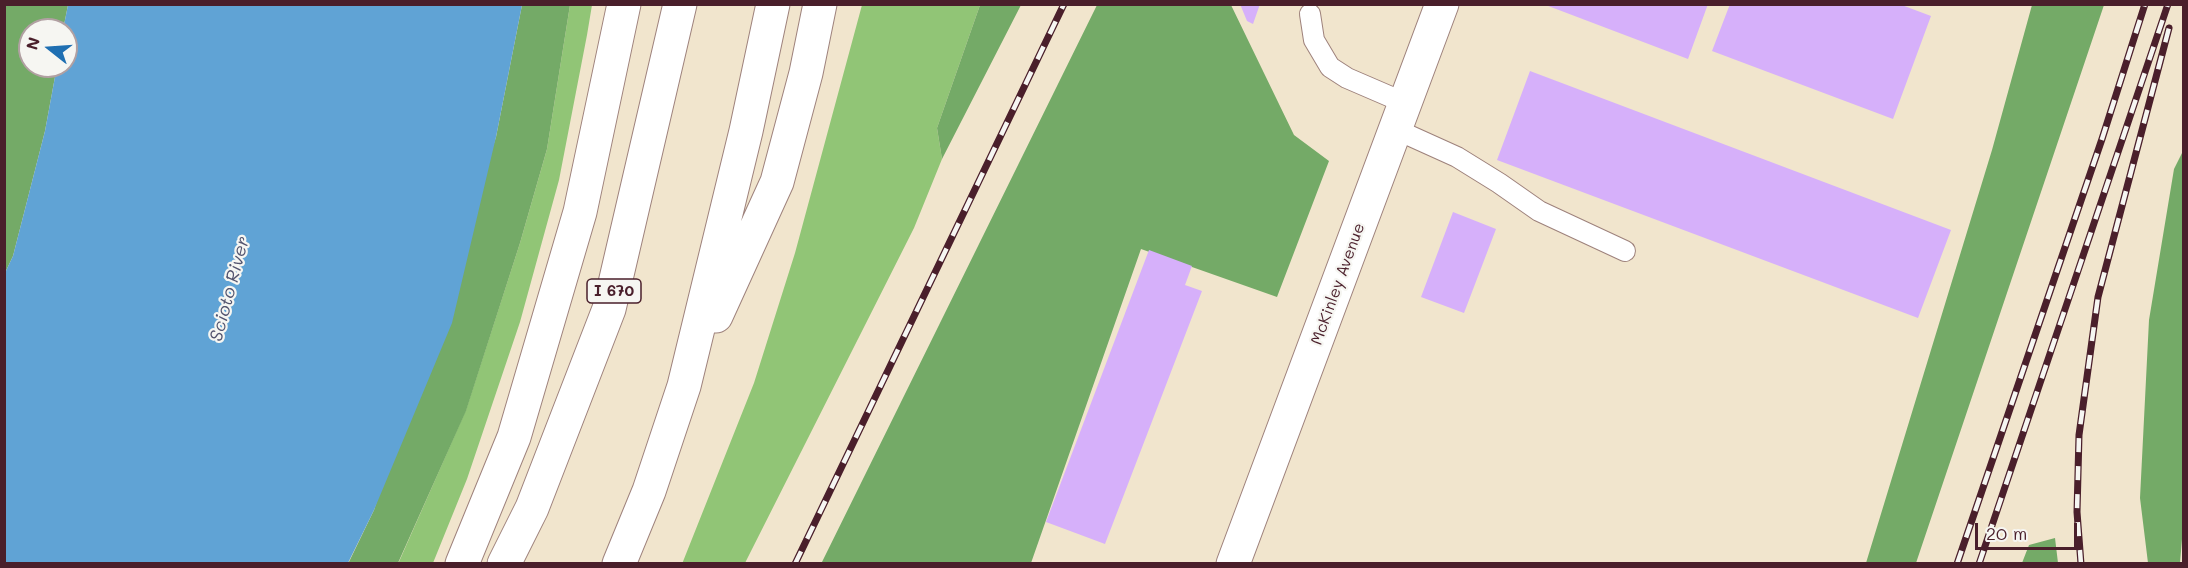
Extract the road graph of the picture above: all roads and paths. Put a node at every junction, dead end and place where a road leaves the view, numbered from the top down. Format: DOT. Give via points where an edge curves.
graph roads {
  1 [pos="624,4"];
  2 [pos="680,4"];
  3 [pos="773,4"];
  4 [pos="820,4"];
  5 [pos="1442,4"];
  6 [pos="1310,14"];
  7 [pos="1400,116"];
  8 [pos="1625,251"];
  9 [pos="684,386"];
  10 [pos="462,564"];
  11 [pos="504,564"];
  12 [pos="620,564"];
  13 [pos="1233,564"];
  1 -- 10 [label="main road" via="580,212 514,436"];
  2 -- 11 [label="main road, I 670" via="609,309 532,508"];
  3 -- 9 [label="main road"];
  4 -- 9 [label="main road" via="777,182"];
  5 -- 7 [label="main road, McKinley Avenue"];
  6 -- 7 [label="lane" via="1314,40 1330,67"];
  7 -- 8 [label="lane" via="1539,212"];
  7 -- 13 [label="main road, McKinley Avenue"];
  9 -- 12 [label="main road"];
}
